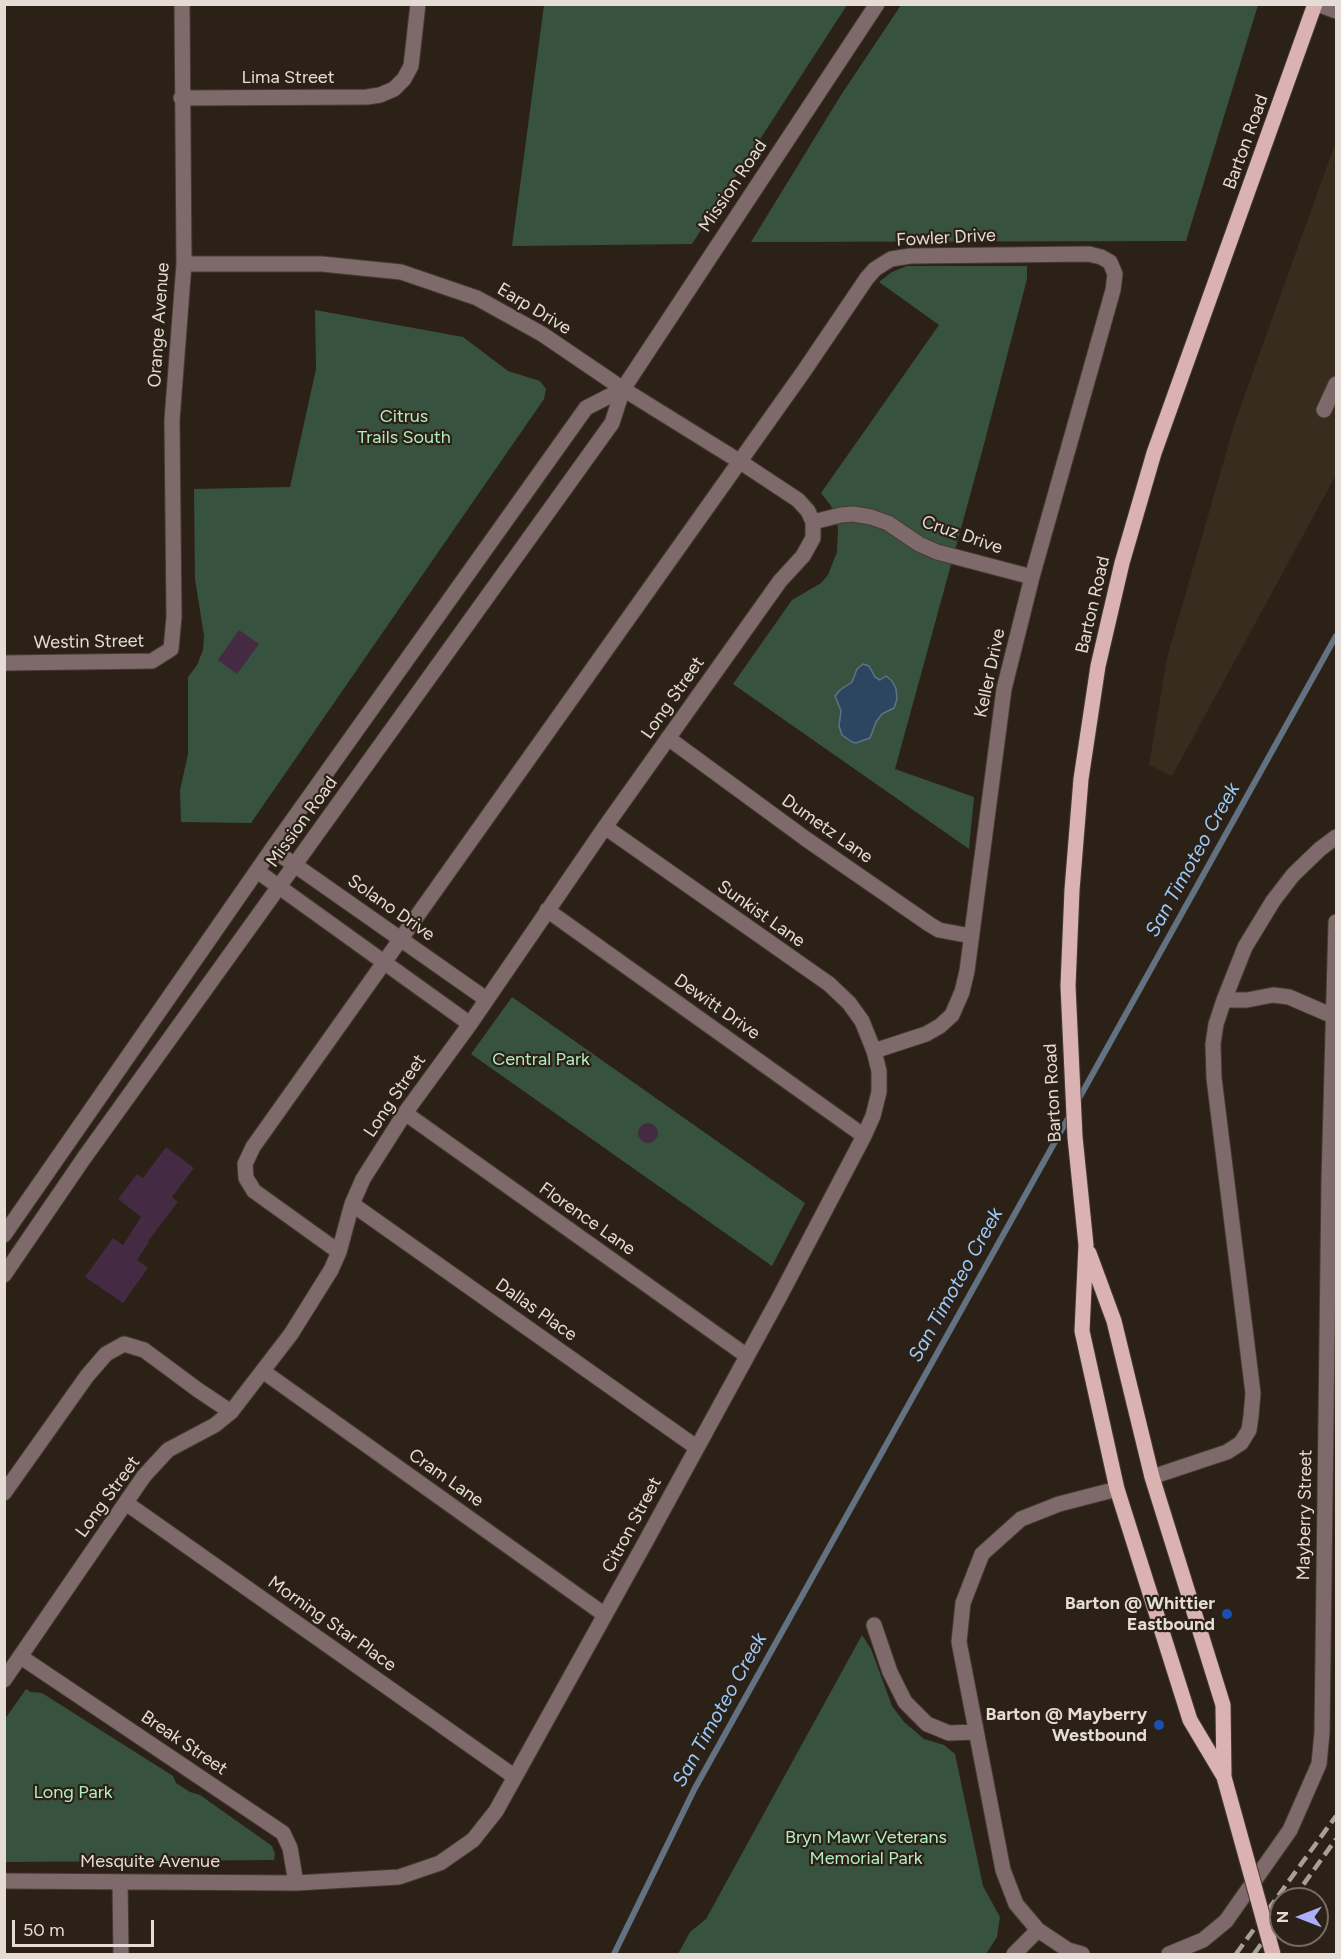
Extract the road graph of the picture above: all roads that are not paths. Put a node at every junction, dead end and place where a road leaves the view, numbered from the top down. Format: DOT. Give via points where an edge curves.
graph roads {
  1 [pos="182,4"];
  2 [pos="418,4"];
  3 [pos="877,4"];
  4 [pos="1316,4"];
  5 [pos="1336,11"];
  6 [pos="181,98"];
  7 [pos="1110,262"];
  8 [pos="184,264"];
  9 [pos="1336,384"];
  10 [pos="622,389"];
  11 [pos="1324,410"];
  12 [pos="739,460"];
  13 [pos="813,522"];
  14 [pos="1032,577"];
  15 [pos="171,649"];
  16 [pos="4,663"];
  17 [pos="668,738"];
  18 [pos="605,827"];
  19 [pos="1336,840"];
  20 [pos="272,849"];
  21 [pos="296,864"];
  22 [pos="257,871"];
  23 [pos="279,887"];
  24 [pos="547,910"];
  25 [pos="1336,922"];
  26 [pos="971,936"];
  27 [pos="400,939"];
  28 [pos="384,962"];
  29 [pos="486,999"];
  30 [pos="1224,1000"];
  31 [pos="1333,1016"];
  32 [pos="470,1024"];
  33 [pos="1335,1040"];
  34 [pos="874,1050"];
  35 [pos="405,1113"];
  36 [pos="864,1136"];
  37 [pos="1333,1181"];
  38 [pos="352,1204"];
  39 [pos="4,1235"];
  40 [pos="1086,1245"];
  41 [pos="339,1252"];
  42 [pos="4,1275"];
  43 [pos="747,1356"];
  44 [pos="264,1372"];
  45 [pos="231,1412"];
  46 [pos="1331,1425"];
  47 [pos="696,1447"];
  48 [pos="1152,1477"];
  49 [pos="1117,1489"];
  50 [pos="4,1493"];
  51 [pos="126,1503"];
  52 [pos="605,1615"];
  53 [pos="874,1626"];
  54 [pos="21,1656"];
  55 [pos="4,1680"];
  56 [pos="975,1732"];
  57 [pos="515,1777"];
  58 [pos="1224,1777"];
  59 [pos="4,1881"];
  60 [pos="120,1882"];
  61 [pos="296,1883"];
  62 [pos="1038,1930"];
  63 [pos="121,1954"];
  64 [pos="1014,1954"];
  65 [pos="1082,1954"];
  66 [pos="1169,1954"];
  67 [pos="1273,1954"];
  1 -- 6 [label="street, Orange Avenue"];
  2 -- 6 [label="street, Lima Street" via="411,66 394,89 380,95"];
  3 -- 10 [label="street, Mission Road"];
  4 -- 5 [label="street"];
  4 -- 40 [label="main road, Barton Road" via="1154,453 1098,666 1081,779 1068,986 1075,1137"];
  6 -- 8 [label="street, Orange Avenue"];
  7 -- 12 [label="street, Fowler Drive" via="1089,254 891,259 867,278"];
  7 -- 14 [label="street, Keller Drive" via="1113,290"];
  8 -- 10 [label="street, Earp Drive" via="322,264 401,272 477,298 542,334"];
  8 -- 15 [label="street, Orange Avenue" via="172,420"];
  9 -- 11 [label="street"];
  10 -- 12 [label="street, Earp Drive"];
  10 -- 20 [label="street, Mission Road" via="586,408"];
  10 -- 21 [label="street, Mission Road" via="612,423"];
  12 -- 13 [label="street, Earp Drive" via="798,500"];
  12 -- 27 [label="street, Fowler Drive"];
  13 -- 14 [label="street, Cruz Drive" via="841,515 871,517 937,552"];
  13 -- 17 [label="street, Long Street" via="810,546 780,581"];
  14 -- 26 [label="street, Keller Drive" via="1004,689"];
  15 -- 16 [label="street, Westin Street" via="152,661"];
  17 -- 18 [label="street, Long Street"];
  17 -- 26 [label="street, Dumetz Lane" via="929,924 939,930"];
  18 -- 24 [label="street, Long Street"];
  18 -- 34 [label="street, Sunkist Lane" via="829,984 862,1021"];
  19 -- 30 [label="street" via="1293,874 1273,901 1245,947"];
  20 -- 21 [label="street, Solano Drive"];
  20 -- 22 [label="street, Mission Road"];
  21 -- 23 [label="street, Mission Road"];
  21 -- 27 [label="street, Solano Drive"];
  22 -- 23 [label="street"];
  22 -- 39 [label="street, Mission Road"];
  23 -- 28 [label="street"];
  23 -- 42 [label="street, Mission Road"];
  24 -- 29 [label="street, Long Street"];
  24 -- 36 [label="street, Dewitt Drive"];
  25 -- 31 [label="street, Mayberry Street"];
  26 -- 34 [label="street, Keller Drive" via="962,992 952,1015 926,1034"];
  27 -- 28 [label="street, Fowler Drive"];
  27 -- 29 [label="street, Solano Drive"];
  28 -- 32 [label="street"];
  28 -- 41 [label="street, Fowler Drive" via="253,1147 245,1164 246,1178 254,1191"];
  29 -- 32 [label="street, Long Street"];
  30 -- 31 [label="street" via="1289,997"];
  30 -- 48 [label="street" via="1214,1034 1214,1078 1253,1394 1249,1430 1241,1443 1227,1452"];
  31 -- 33 [label="street, Mayberry Street"];
  32 -- 35 [label="street, Long Street"];
  33 -- 37 [label="street, Mayberry Street"];
  34 -- 36 [label="street, Citron Street" via="879,1092"];
  35 -- 38 [label="street, Long Street" via="363,1179"];
  35 -- 43 [label="street, Florence Lane"];
  36 -- 43 [label="street, Citron Street"];
  37 -- 46 [label="street, Mayberry Street"];
  38 -- 41 [label="street, Long Street"];
  38 -- 47 [label="street, Dallas Place"];
  40 -- 48 [label="main road, Barton Road" via="1114,1321"];
  40 -- 49 [label="main road, Barton Road" via="1082,1331"];
  41 -- 44 [label="street, Long Street"];
  43 -- 47 [label="street, Citron Street"];
  44 -- 45 [label="street, Long Street"];
  44 -- 52 [label="street, Cram Lane"];
  45 -- 50 [label="street" via="144,1350 124,1344 106,1354 87,1376"];
  45 -- 51 [label="street, Long Street" via="168,1450"];
  46 -- 66 [label="street, Mayberry Street" via="1319,1764 1290,1830 1226,1921 1203,1940"];
  47 -- 52 [label="street, Citron Street"];
  48 -- 58 [label="main road, Barton Road" via="1223,1705"];
  49 -- 56 [label="street" via="1059,1504 1021,1520 982,1554 963,1603 959,1642"];
  49 -- 58 [label="main road, Barton Road" via="1190,1720"];
  51 -- 54 [label="street, Long Street"];
  51 -- 57 [label="street, Morning Star Place"];
  52 -- 57 [label="street, Citron Street"];
  53 -- 56 [label="street" via="905,1702 927,1724 949,1732"];
  54 -- 55 [label="street, Long Street"];
  54 -- 61 [label="street, Break Street" via="283,1833 290,1848"];
  56 -- 62 [label="street" via="1003,1870 1016,1904"];
  57 -- 61 [label="street, Citron Street" via="496,1811 473,1840 440,1863 399,1877"];
  58 -- 67 [label="main road, Barton Road, bridge"];
  59 -- 60 [label="street, Mesquite Avenue"];
  60 -- 61 [label="street, Mesquite Avenue"];
  60 -- 63 [label="street"];
  62 -- 64 [label="street"];
  62 -- 65 [label="street" via="1068,1950"];
}
